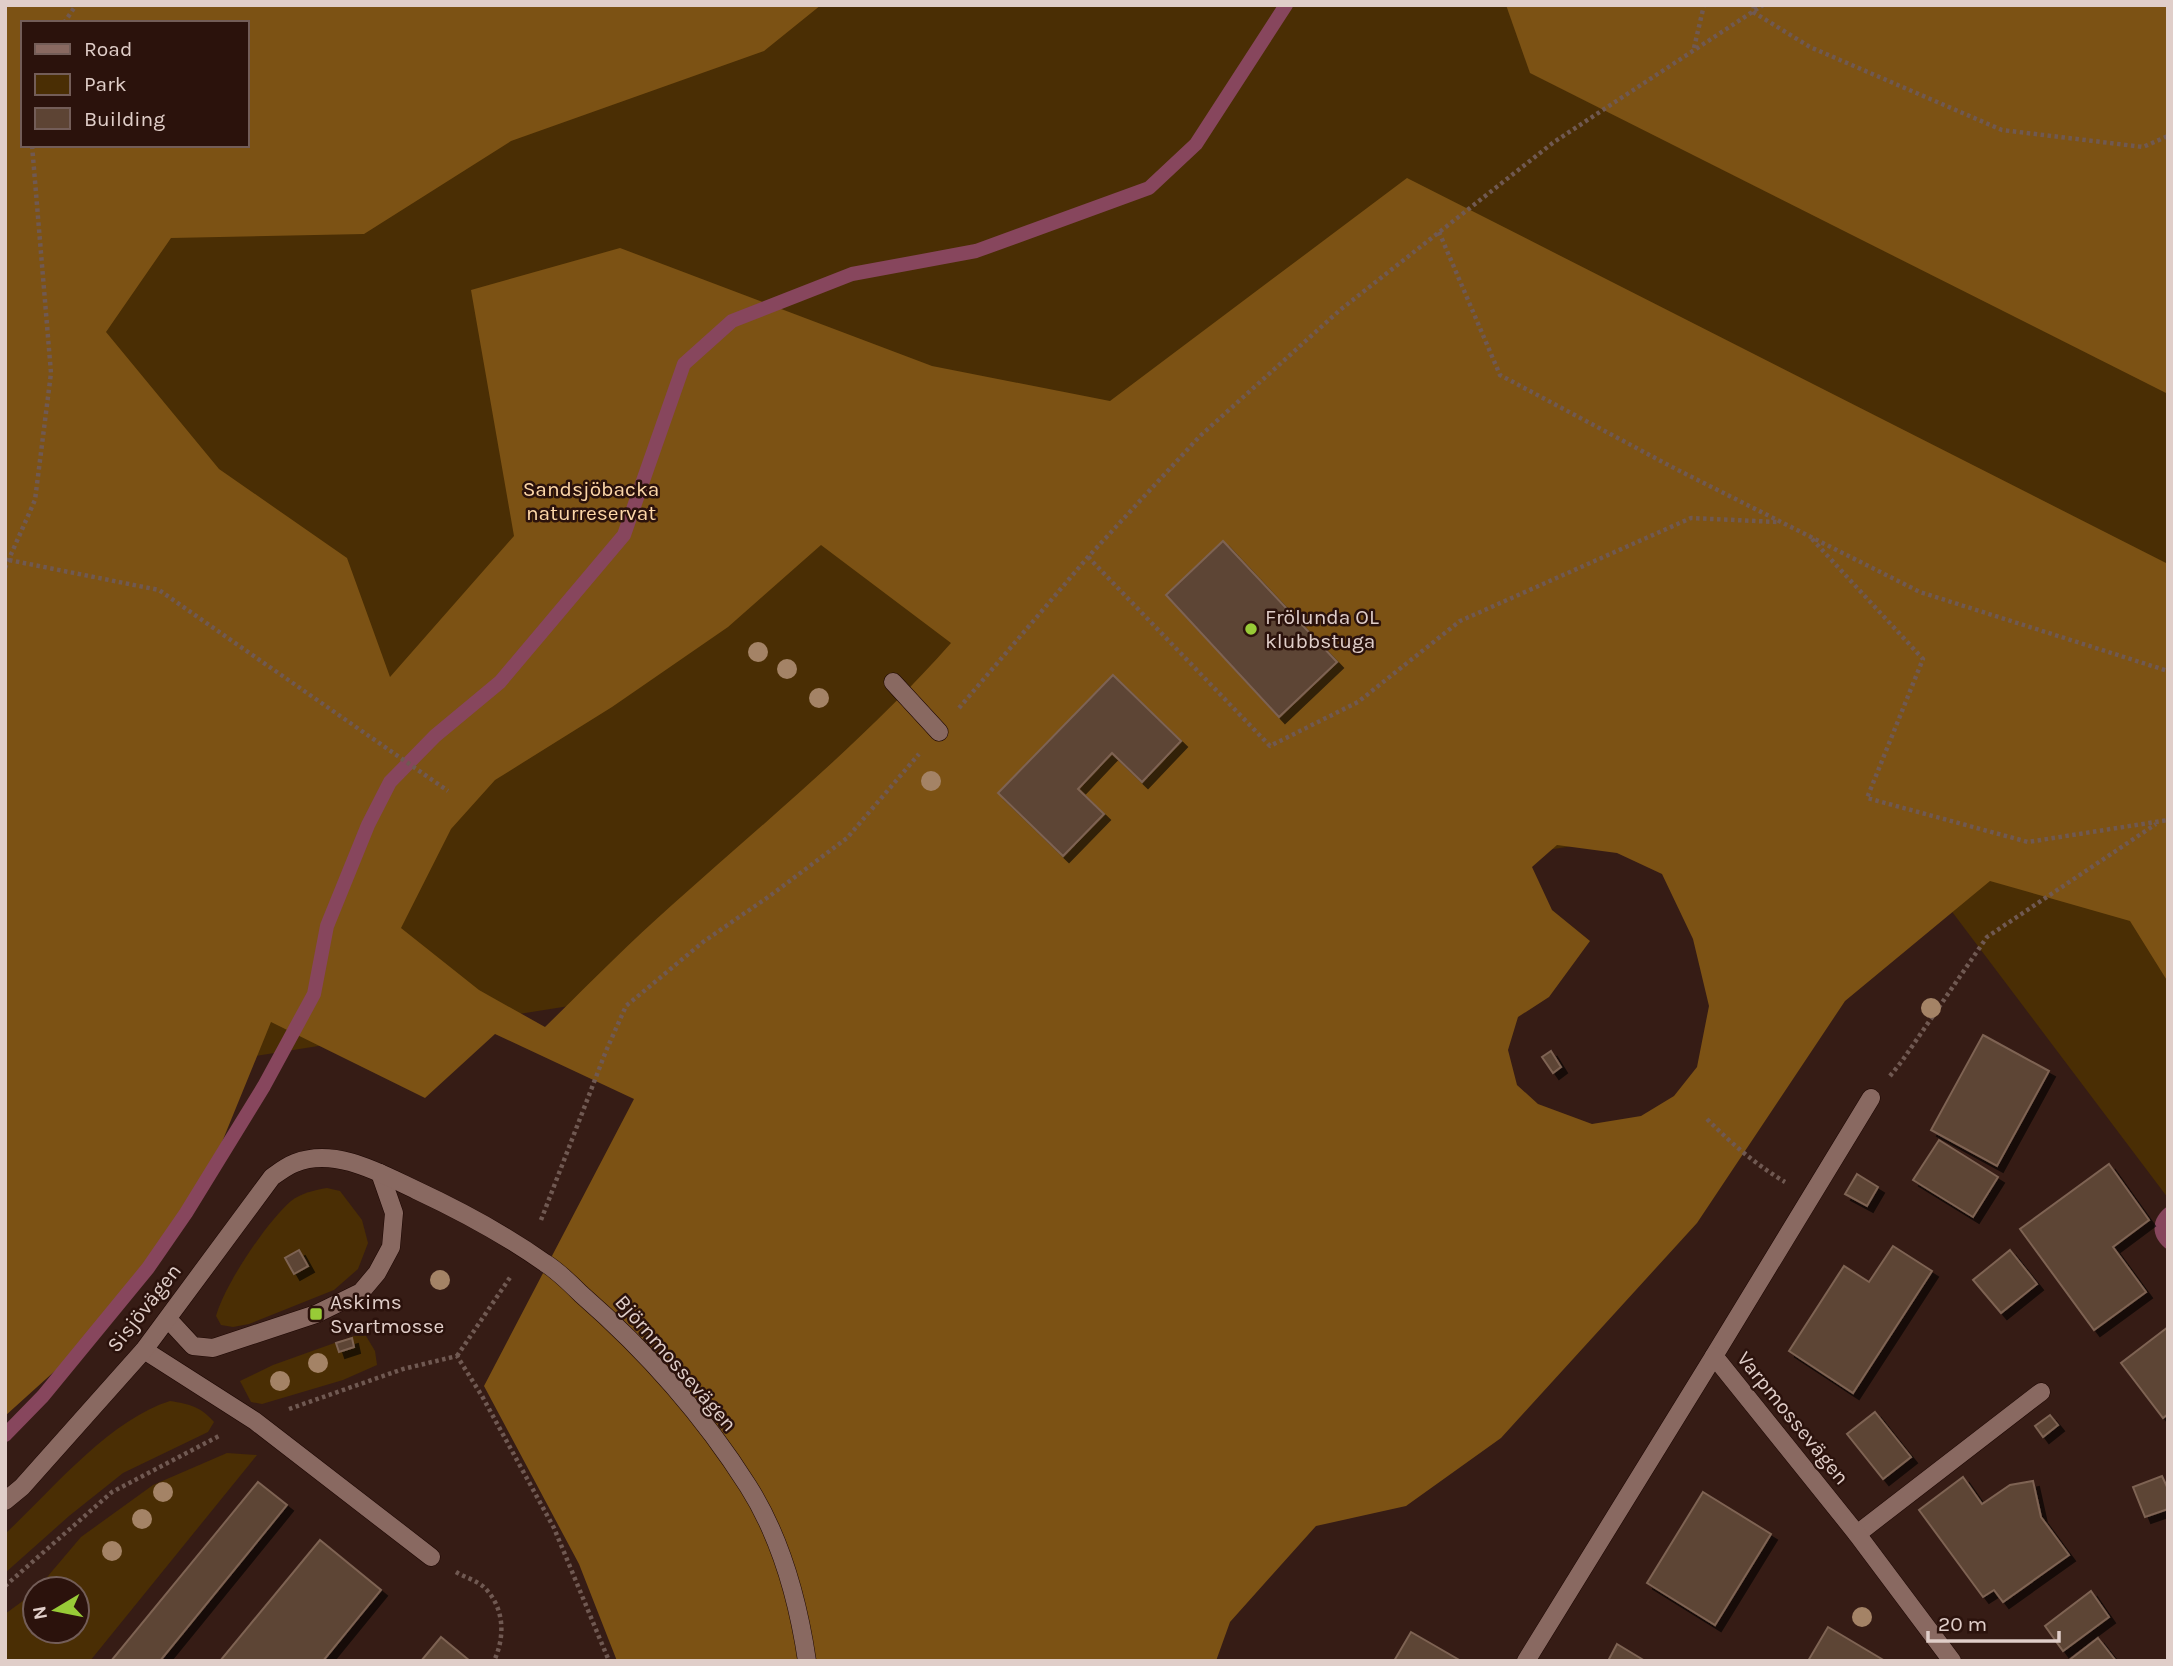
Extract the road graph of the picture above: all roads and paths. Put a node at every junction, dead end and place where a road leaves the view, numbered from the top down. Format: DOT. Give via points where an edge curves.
graph roads {
  1 [pos="76,5"];
  2 [pos="1704,5"];
  3 [pos="1763,5"];
  4 [pos="1754,8"];
  5 [pos="65,21"];
  6 [pos="1694,49"];
  7 [pos="2168,136"];
  8 [pos="32,147"];
  9 [pos="1439,232"];
  10 [pos="1782,523"];
  11 [pos="1808,536"];
  12 [pos="1088,557"];
  13 [pos="9,560"];
  14 [pos="5,568"];
  15 [pos="2168,671"];
  16 [pos="893,682"];
  17 [pos="939,732"];
  18 [pos="448,791"];
  19 [pos="2168,818"];
  20 [pos="2159,822"];
  21 [pos="1871,1098"];
  22 [pos="1707,1119"];
  23 [pos="324,1158"];
  24 [pos="380,1173"];
  25 [pos="1811,1197"];
  26 [pos="541,1220"];
  27 [pos="512,1275"];
  28 [pos="168,1319"];
  29 [pos="144,1350"];
  30 [pos="457,1356"];
  31 [pos="1714,1356"];
  32 [pos="2041,1392"];
  33 [pos="5,1502"];
  34 [pos="1857,1534"];
  35 [pos="430,1557"];
  36 [pos="494,1661"];
  37 [pos="807,1661"];
  38 [pos="1526,1661"];
  39 [pos="1952,1661"];
  1 -- 5 [label="path"];
  2 -- 6 [label="path"];
  3 -- 4 [label="path"];
  4 -- 6 [label="path"];
  4 -- 7 [label="path" via="1810,47 2002,130 2143,147"];
  6 -- 9 [label="path" via="1554,142"];
  8 -- 13 [label="path" via="51,373 36,500"];
  9 -- 10 [label="path" via="1500,375"];
  9 -- 12 [label="path" via="1340,310 1200,436"];
  10 -- 11 [label="path"];
  10 -- 12 [label="path" via="1691,518 1460,621 1357,702 1270,746"];
  11 -- 15 [label="path" via="1920,592"];
  11 -- 20 [label="path" via="1923,659 1867,798 2028,842"];
  12 -- 17 [label="path"];
  13 -- 14 [label="path"];
  13 -- 18 [label="path" via="159,590"];
  16 -- 17 [label="street"];
  17 -- 26 [label="path" via="847,838 703,942 626,1006"];
  19 -- 20 [label="path"];
  20 -- 21 [label="path" via="1987,937 1902,1062"];
  21 -- 25 [label="street"];
  22 -- 25 [label="path" via="1760,1167"];
  23 -- 24 [label="street, Björnmossevägen"];
  23 -- 28 [label="street, Sisjövägen" via="293,1163 272,1177"];
  24 -- 28 [label="street" via="394,1213 391,1247 361,1292 316,1314 213,1349 193,1346"];
  24 -- 37 [label="street, Björnmossevägen" via="468,1214 547,1264 615,1323 696,1414 749,1487 785,1561"];
  25 -- 31 [label="street"];
  27 -- 30 [label="path"];
  28 -- 29 [label="street, Sisjövägen"];
  29 -- 33 [label="street, Sisjövägen"];
  29 -- 35 [label="street" via="255,1421"];
  31 -- 34 [label="street, Varpmossevägen"];
  31 -- 38 [label="street, Varpmossevägen"];
  32 -- 34 [label="street"];
  34 -- 39 [label="street, Varpmossevägen"];
  35 -- 36 [label="path" via="484,1588 490,1597 503,1625 502,1644"];
}
